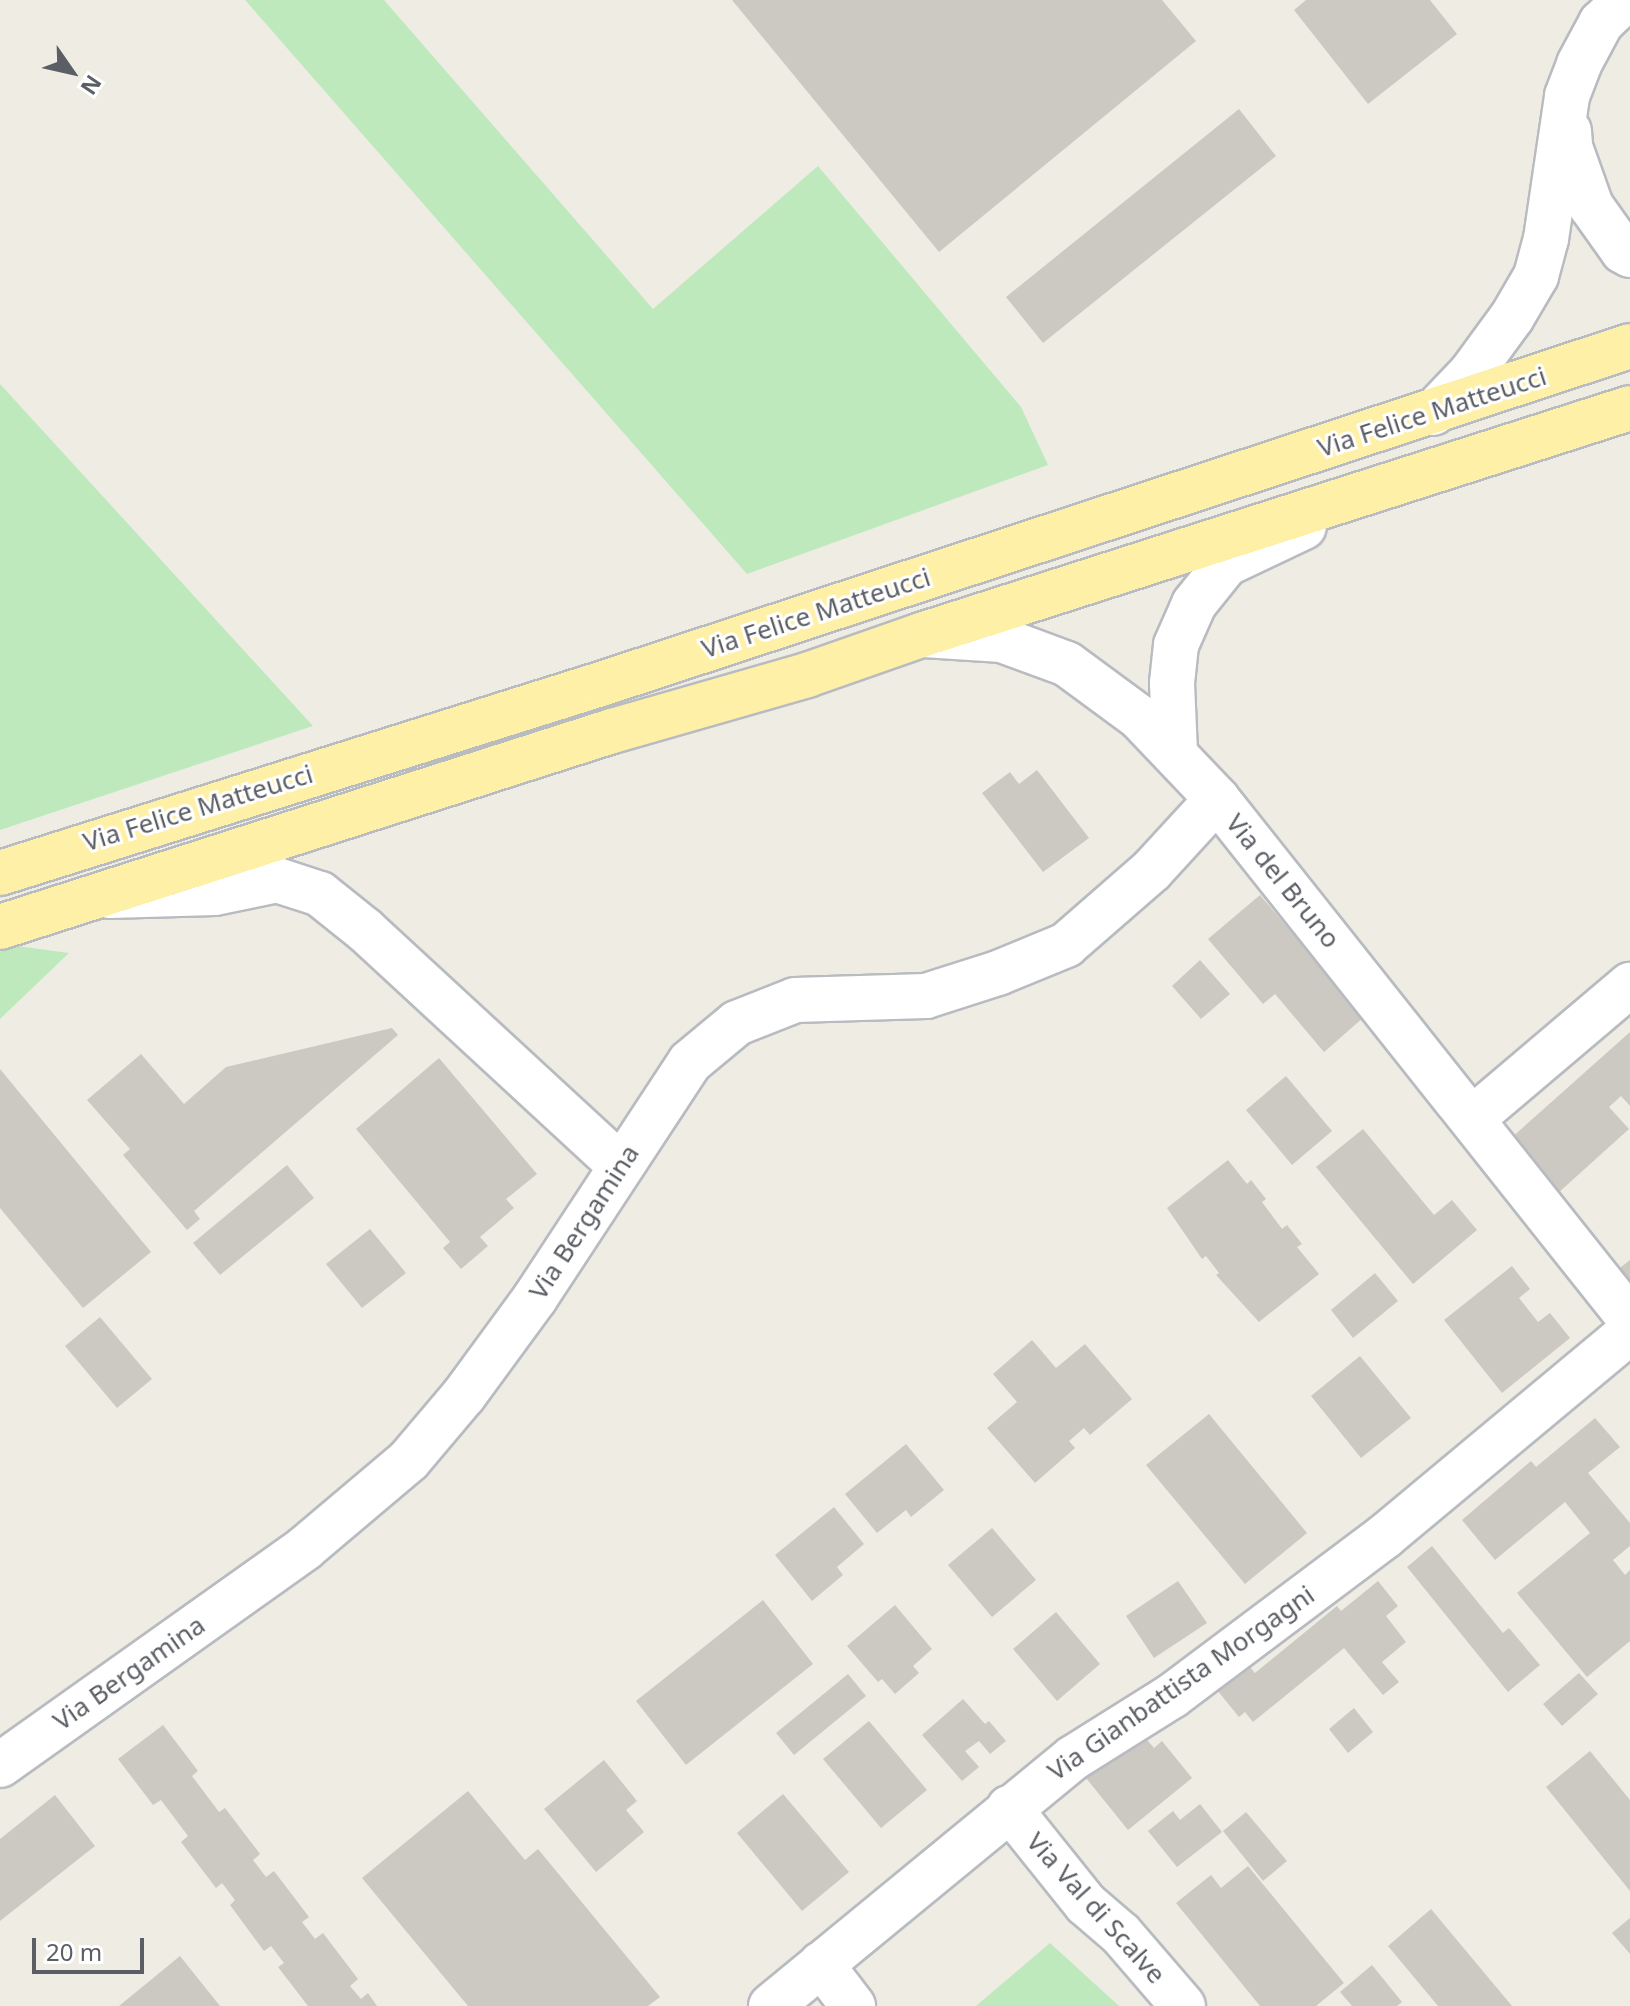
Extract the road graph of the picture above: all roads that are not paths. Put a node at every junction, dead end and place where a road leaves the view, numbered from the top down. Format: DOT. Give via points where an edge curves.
graph roads {
  1 [pos="1625,0"];
  2 [pos="1567,96"];
  3 [pos="1630,255"];
  4 [pos="1630,346"];
  5 [pos="1630,408"];
  6 [pos="1433,413"];
  7 [pos="1393,483"];
  8 [pos="921,635"];
  9 [pos="1175,752"];
  10 [pos="1217,799"];
  11 [pos="0,873"];
  12 [pos="95,895"];
  13 [pos="0,927"];
  14 [pos="1630,985"];
  15 [pos="1473,1118"];
  16 [pos="620,1165"];
  17 [pos="1630,1319"];
  18 [pos="1630,1332"];
  19 [pos="0,1765"];
  20 [pos="1009,1808"];
  21 [pos="821,1964"];
  22 [pos="771,2006"];
  23 [pos="853,2006"];
  24 [pos="1183,2006"];
  1 -- 2 [label="street" via="1601,23"];
  2 -- 3 [label="street" via="1570,147 1591,206"];
  2 -- 6 [label="street" via="1536,276 1471,373"];
  4 -- 6 [label="main road, Via Felice Matteucci"];
  5 -- 7 [label="main road, Via Felice Matteucci"];
  6 -- 11 [label="main road, Via Felice Matteucci"];
  7 -- 8 [label="main road, Via Felice Matteucci"];
  7 -- 9 [label="street" via="1226,564 1194,604 1176,645"];
  8 -- 9 [label="street, Via del Bruno" via="1002,640 1067,664 1106,689"];
  8 -- 12 [label="main road, Via Felice Matteucci"];
  9 -- 10 [label="street, Via del Bruno"];
  10 -- 15 [label="street, Via del Bruno"];
  10 -- 16 [label="street, Via Bergamina" via="1152,870 1066,945 926,996 795,1000 737,1023 690,1062"];
  12 -- 13 [label="main road, Via Felice Matteucci"];
  12 -- 16 [label="street" via="215,893 277,880 320,894"];
  14 -- 15 [label="street"];
  15 -- 17 [label="street, Via del Bruno"];
  16 -- 19 [label="street, Via Bergamina" via="535,1298 409,1460 305,1548"];
  18 -- 20 [label="street, Via Gianbattista Morgagni" via="1385,1536 1172,1696 1073,1758"];
  20 -- 21 [label="street, Via Gianbattista Morgagni"];
  20 -- 24 [label="street, Via Val di Scalve" via="1078,1895 1121,1934"];
  21 -- 22 [label="street, Via Gianbattista Morgagni"];
  21 -- 23 [label="street"];
}
